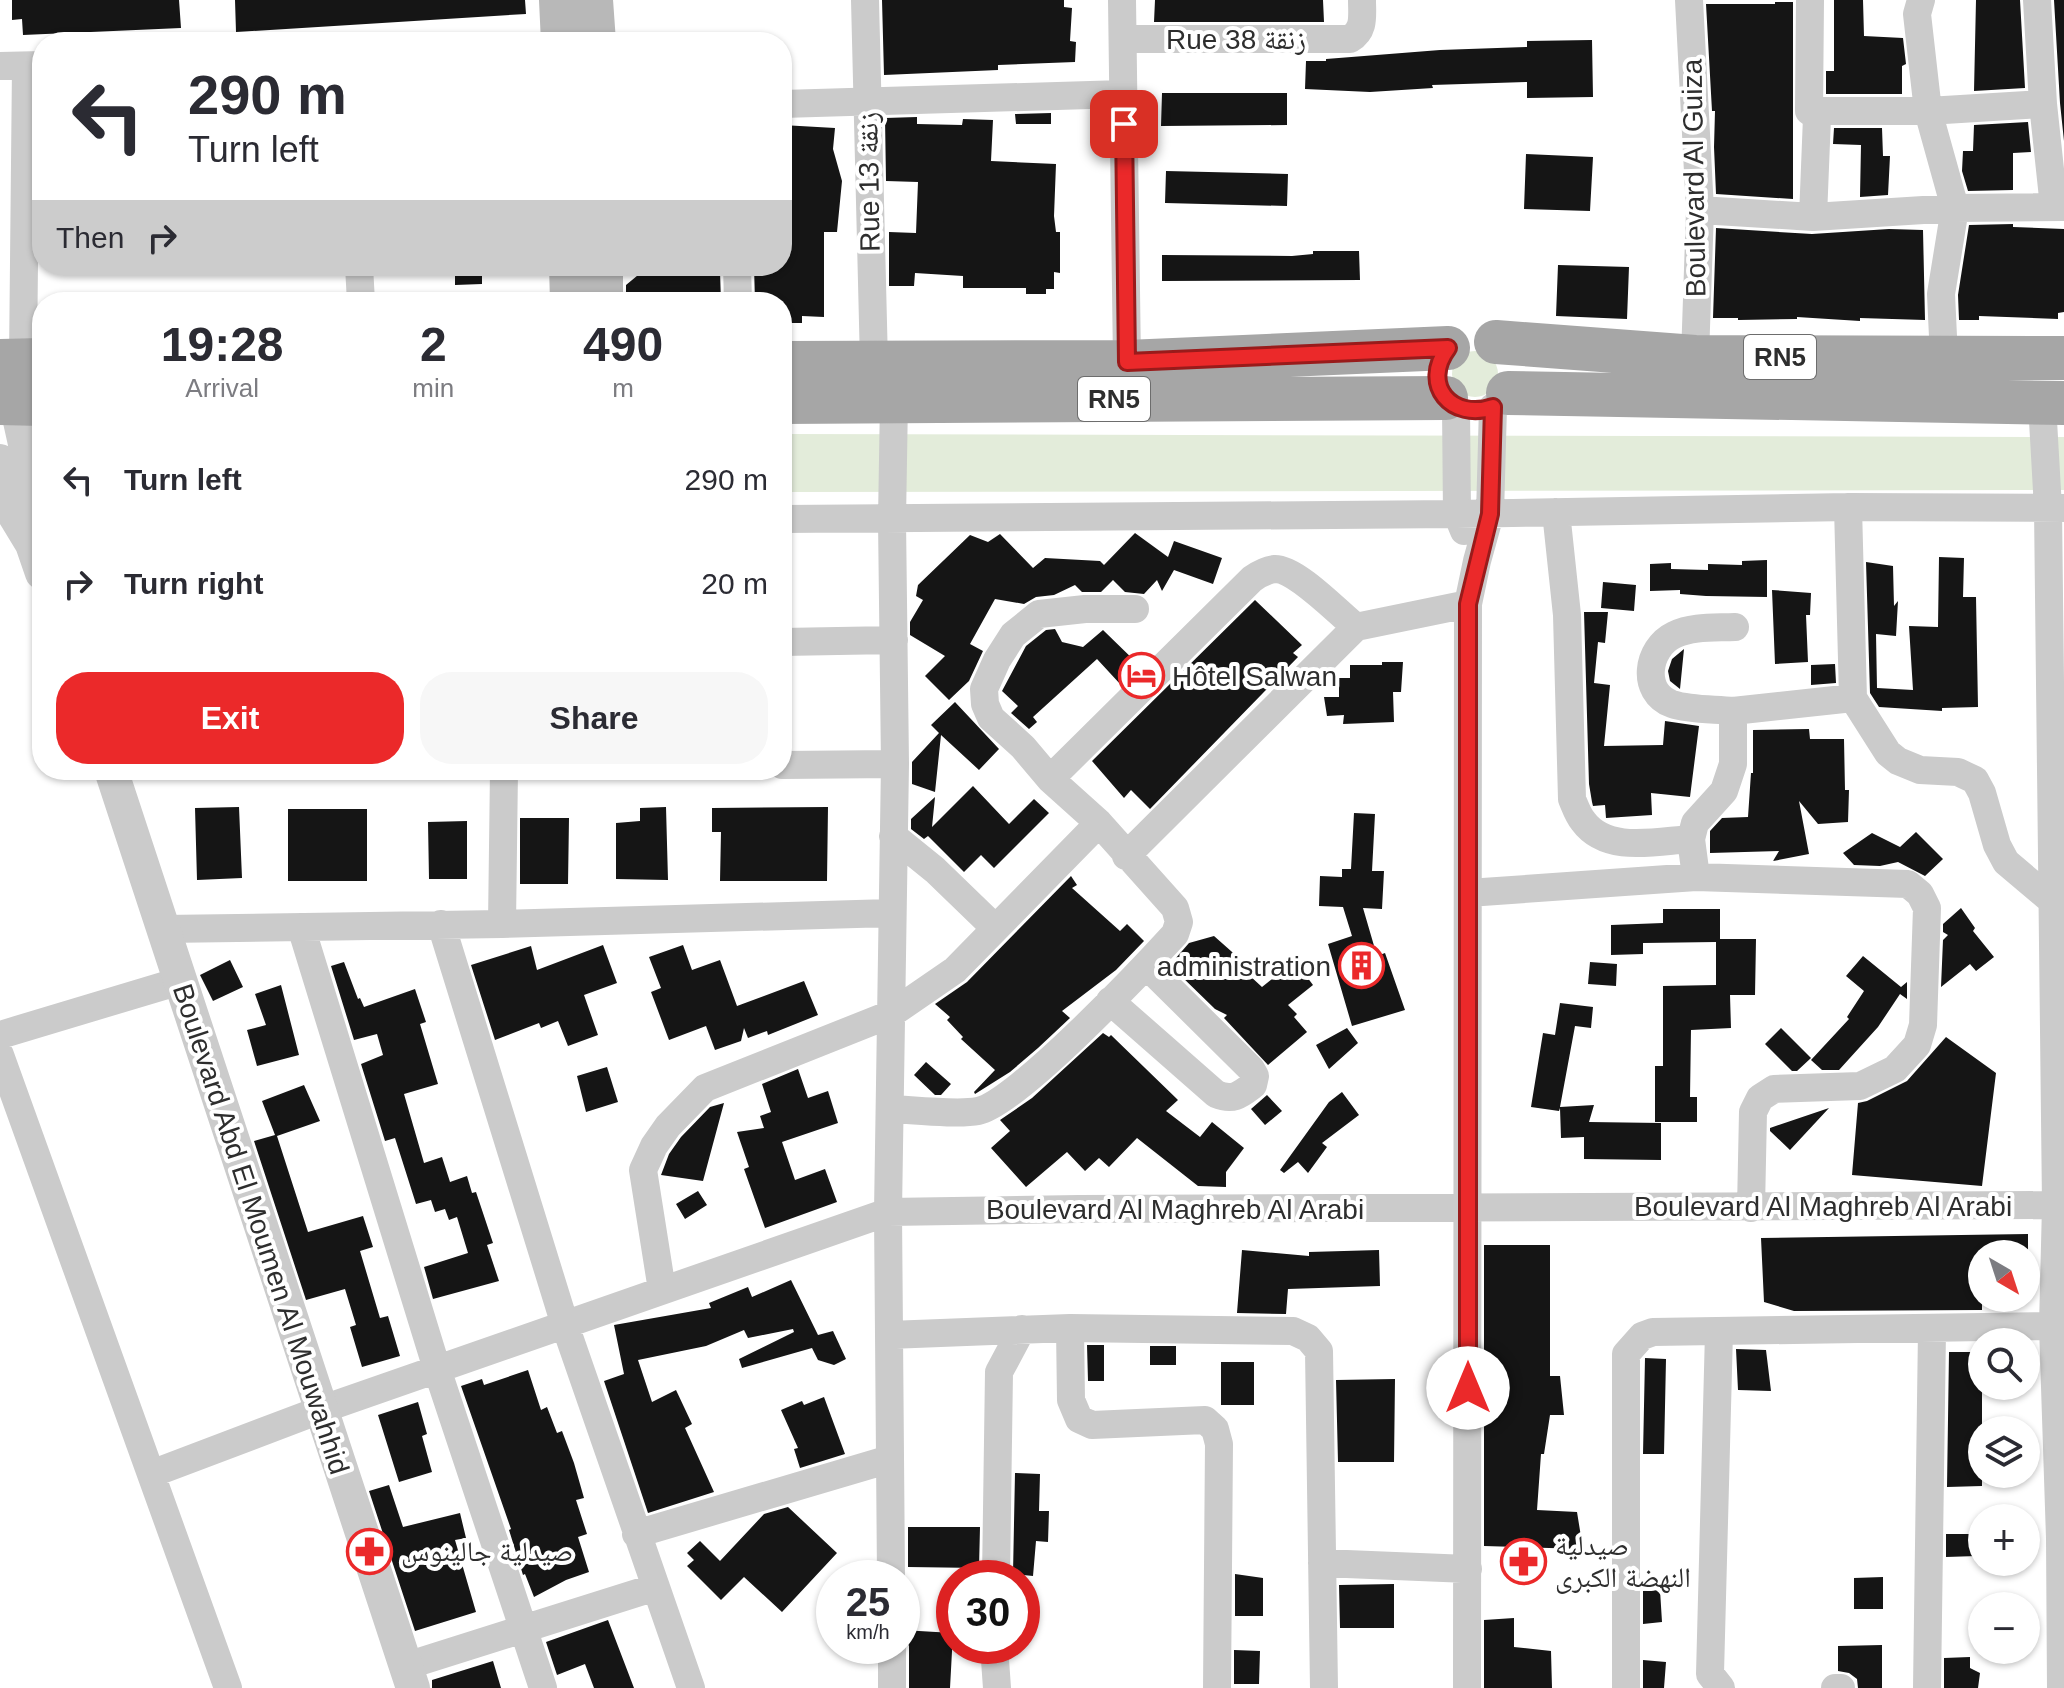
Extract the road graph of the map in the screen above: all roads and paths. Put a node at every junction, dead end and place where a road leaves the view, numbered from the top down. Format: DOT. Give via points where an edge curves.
graph roads {
  1 [pos="558,0"];
  2 [pos="594,0"];
  3 [pos="865,0"];
  4 [pos="1122,0"];
  5 [pos="1362,0"];
  6 [pos="1689,0"];
  7 [pos="1806,0"];
  8 [pos="1921,0"];
  9 [pos="2037,0"];
  10 [pos="560,32"];
  11 [pos="596,32"];
  12 [pos="1123,39"];
  13 [pos="23,66"];
  14 [pos="1123,94"];
  15 [pos="867,102"];
  16 [pos="792,104"];
  17 [pos="2043,104"];
  18 [pos="1809,111"];
  19 [pos="1928,111"];
  20 [pos="32,172"];
  21 [pos="2059,207"];
  22 [pos="1955,208"];
  23 [pos="1700,210"];
  24 [pos="1813,217"];
  25 [pos="32,249"];
  26 [pos="1496,342"];
  27 [pos="1448,348"];
  28 [pos="1695,357"];
  29 [pos="1944,358"];
  30 [pos="2064,358"];
  31 [pos="22,360"];
  32 [pos="1127,362"];
  33 [pos="792,365"];
  34 [pos="884,382"];
  35 [pos="792,400"];
  36 [pos="1476,401"];
  37 [pos="2053,403"];
  38 [pos="19,404"];
  39 [pos="0,461"];
  40 [pos="1848,507"];
  41 [pos="2056,508"];
  42 [pos="1556,512"];
  43 [pos="1457,514"];
  44 [pos="1490,514"];
  45 [pos="792,519"];
  46 [pos="892,520"];
  47 [pos="29,530"];
  48 [pos="1477,561"];
  49 [pos="1468,604"];
  50 [pos="1135,609"];
  51 [pos="1356,627"];
  52 [pos="1735,627"];
  53 [pos="894,640"];
  54 [pos="792,642"];
  55 [pos="1853,698"];
  56 [pos="1733,711"];
  57 [pos="895,764"];
  58 [pos="792,765"];
  59 [pos="1050,779"];
  60 [pos="114,780"];
  61 [pos="504,780"];
  62 [pos="1099,823"];
  63 [pos="893,836"];
  64 [pos="1691,839"];
  65 [pos="2058,848"];
  66 [pos="1126,856"];
  67 [pos="1696,877"];
  68 [pos="1468,893"];
  69 [pos="2051,900"];
  70 [pos="891,913"];
  71 [pos="441,924"];
  72 [pos="502,924"];
  73 [pos="301,927"];
  74 [pos="995,928"];
  75 [pos="163,929"];
  76 [pos="1146,965"];
  77 [pos="180,981"];
  78 [pos="1110,1001"];
  79 [pos="891,1014"];
  80 [pos="0,1035"];
  81 [pos="0,1055"];
  82 [pos="891,1109"];
  83 [pos="2060,1205"];
  84 [pos="1468,1207"];
  85 [pos="1751,1208"];
  86 [pos="888,1212"];
  87 [pos="662,1290"];
  88 [pos="565,1325"];
  89 [pos="2053,1326"];
  90 [pos="1070,1328"];
  91 [pos="1022,1329"];
  92 [pos="1932,1330"];
  93 [pos="1719,1332"];
  94 [pos="889,1335"];
  95 [pos="437,1369"];
  96 [pos="320,1410"];
  97 [pos="890,1459"];
  98 [pos="151,1474"];
  99 [pos="636,1534"];
  100 [pos="2062,1538"];
  101 [pos="891,1560"];
  102 [pos="996,1560"];
  103 [pos="1322,1563"];
  104 [pos="1468,1569"];
  105 [pos="656,1587"];
  106 [pos="522,1630"];
  107 [pos="892,1664"];
  108 [pos="995,1664"];
  109 [pos="410,1677"];
  110 [pos="228,1688"];
  111 [pos="543,1688"];
  112 [pos="691,1688"];
  113 [pos="892,1688"];
  114 [pos="997,1688"];
  115 [pos="1217,1688"];
  116 [pos="1324,1688"];
  117 [pos="1467,1688"];
  118 [pos="1626,1688"];
  119 [pos="1721,1688"];
  120 [pos="1835,1688"];
  121 [pos="1841,1688"];
  122 [pos="1927,1688"];
  123 [pos="2061,1688"];
  1 -- 10 [label="main road"];
  2 -- 11 [label="main road"];
  3 -- 15 [label="street, Rue 13 زنقة"];
  4 -- 12 [label="street"];
  5 -- 12 [label="street, Rue 38 زنقة" via="1362,26 1350,39"];
  6 -- 23 [label="street, Boulevard Al Guiza"];
  7 -- 18 [label="street"];
  8 -- 19 [label="street" via="1917,14"];
  9 -- 17 [label="street"];
  12 -- 14 [label="street"];
  13 -- 20 [label="street"];
  14 -- 15 [label="street"];
  14 -- 32 [label="street"];
  15 -- 16 [label="street"];
  15 -- 34 [label="street, Rue 13 زنقة"];
  17 -- 19 [label="street"];
  17 -- 21 [label="street"];
  18 -- 19 [label="street"];
  18 -- 24 [label="street" via="1817,117"];
  19 -- 22 [label="street"];
  21 -- 22 [label="street"];
  22 -- 24 [label="street"];
  22 -- 29 [label="street" via="1941,294"];
  23 -- 24 [label="street"];
  23 -- 28 [label="street, Boulevard Al Guiza"];
  25 -- 31 [label="street"];
  26 -- 27 [label="main road, RN5" via="1466,337"];
  26 -- 28 [label="main road, RN5"];
  26 -- 36 [label="main road" via="1513,371"];
  27 -- 32 [label="main road, RN5"];
  27 -- 36 [label="main road" via="1438,367 1440,389"];
  28 -- 29 [label="main road, RN5"];
  29 -- 30 [label="main road, RN5"];
  32 -- 34 [label="main road, RN5"];
  33 -- 34 [label="main road, RN5"];
  34 -- 35 [label="main road, RN5"];
  34 -- 36 [label="main road, RN5"];
  34 -- 46 [label="street, Rue 13 زنقة"];
  36 -- 37 [label="main road, RN5"];
  36 -- 43 [label="street"];
  36 -- 44 [label="street"];
  37 -- 41 [label="street"];
  38 -- 47 [label="street"];
  39 -- 47 [label="street"];
  40 -- 41 [label="street"];
  40 -- 42 [label="street"];
  40 -- 55 [label="street"];
  41 -- 65 [label="street"];
  42 -- 44 [label="street"];
  42 -- 64 [label="street" via="1567,615 1572,799 1593,831 1620,843"];
  43 -- 44 [label="street"];
  43 -- 46 [label="street"];
  43 -- 48 [label="street"];
  44 -- 48 [label="street"];
  45 -- 46 [label="street"];
  46 -- 53 [label="street, Rue 13 زنقة"];
  48 -- 49 [label="street"];
  49 -- 51 [label="street"];
  49 -- 68 [label="street"];
  50 -- 59 [label="street" via="1039,614 1013,635 997,660 984,689 991,718"];
  51 -- 59 [label="street" via="1291,573 1264,571"];
  51 -- 66 [label="street"];
  52 -- 56 [label="street" via="1670,636 1650,665 1651,684 1670,703"];
  53 -- 54 [label="street"];
  53 -- 57 [label="street, Rue 13 زنقة"];
  55 -- 56 [label="street"];
  55 -- 69 [label="street" via="1898,761 1975,780 2006,862"];
  56 -- 64 [label="street" via="1733,764 1724,791 1695,823"];
  57 -- 58 [label="street"];
  57 -- 63 [label="street, Rue 13 زنقة"];
  59 -- 62 [label="street"];
  60 -- 75 [label="street, Boulevard Abd El Moumen Al Mouwahhid"];
  61 -- 72 [label="street"];
  62 -- 66 [label="street"];
  62 -- 74 [label="street"];
  63 -- 70 [label="street, Rue 13 زنقة"];
  63 -- 74 [label="street"];
  64 -- 67 [label="street"];
  65 -- 69 [label="street"];
  66 -- 76 [label="street" via="1175,908 1179,922 1175,934"];
  67 -- 68 [label="street"];
  67 -- 85 [label="street" via="1908,884 1927,908 1923,1025 1917,1045 1895,1069 1860,1086 1774,1089 1760,1098 1753,1112"];
  68 -- 84 [label="street"];
  69 -- 83 [label="street"];
  70 -- 72 [label="street"];
  70 -- 79 [label="street, Rue 13 زنقة"];
  71 -- 72 [label="street"];
  71 -- 73 [label="street"];
  71 -- 88 [label="street"];
  73 -- 75 [label="street"];
  73 -- 95 [label="street"];
  74 -- 79 [label="street" via="955,970"];
  75 -- 77 [label="street, Boulevard Abd El Moumen Al Mouwahhid"];
  76 -- 78 [label="street"];
  76 -- 78 [label="street" via="1251,1069 1253,1085 1237,1098 1216,1094"];
  77 -- 80 [label="street"];
  77 -- 96 [label="street, Boulevard Abd El Moumen Al Mouwahhid"];
  78 -- 82 [label="street" via="994,1105 977,1112"];
  79 -- 82 [label="street, Rue 13 زنقة"];
  79 -- 87 [label="street" via="705,1088 668,1126 643,1170"];
  81 -- 98 [label="street"];
  82 -- 86 [label="street, Rue 13 زنقة"];
  83 -- 85 [label="street, Boulevard Al Maghreb Al Arabi"];
  83 -- 89 [label="street"];
  84 -- 85 [label="street, Boulevard Al Maghreb Al Arabi"];
  84 -- 86 [label="street, Boulevard Al Maghreb Al Arabi"];
  84 -- 104 [label="street"];
  86 -- 87 [label="street, Boulevard Al Maghreb Al Arabi"];
  86 -- 94 [label="street, Rue 13 زنقة"];
  87 -- 88 [label="street, Boulevard Al Maghreb Al Arabi"];
  88 -- 95 [label="street, Boulevard Al Maghreb Al Arabi"];
  88 -- 99 [label="street"];
  89 -- 92 [label="street"];
  89 -- 100 [label="street"];
  90 -- 91 [label="street"];
  90 -- 103 [label="street" via="1293,1331 1308,1338 1319,1351"];
  90 -- 115 [label="street" via="1071,1400 1079,1419 1092,1425 1205,1420 1215,1429"];
  91 -- 94 [label="street"];
  91 -- 102 [label="street" via="999,1372"];
  92 -- 93 [label="street"];
  92 -- 122 [label="street"];
  93 -- 118 [label="street" via="1653,1332 1626,1354"];
  93 -- 119 [label="street" via="1710,1674"];
  94 -- 97 [label="street, Rue 13 زنقة"];
  95 -- 96 [label="street, Boulevard Al Maghreb Al Arabi"];
  95 -- 106 [label="street"];
  96 -- 98 [label="street, Boulevard Al Maghreb Al Arabi"];
  96 -- 109 [label="street, Boulevard Abd El Moumen Al Mouwahhid"];
  97 -- 99 [label="street"];
  97 -- 101 [label="street, Rue 13 زنقة"];
  98 -- 110 [label="street"];
  99 -- 105 [label="street"];
  100 -- 123 [label="street"];
  103 -- 104 [label="street"];
  103 -- 116 [label="street"];
  104 -- 117 [label="street"];
  105 -- 106 [label="street"];
  105 -- 112 [label="street"];
  106 -- 109 [label="street"];
  106 -- 111 [label="street"];
  107 -- 113 [label="street"];
  108 -- 114 [label="street"];
  120 -- 121 [label="street"];
}
